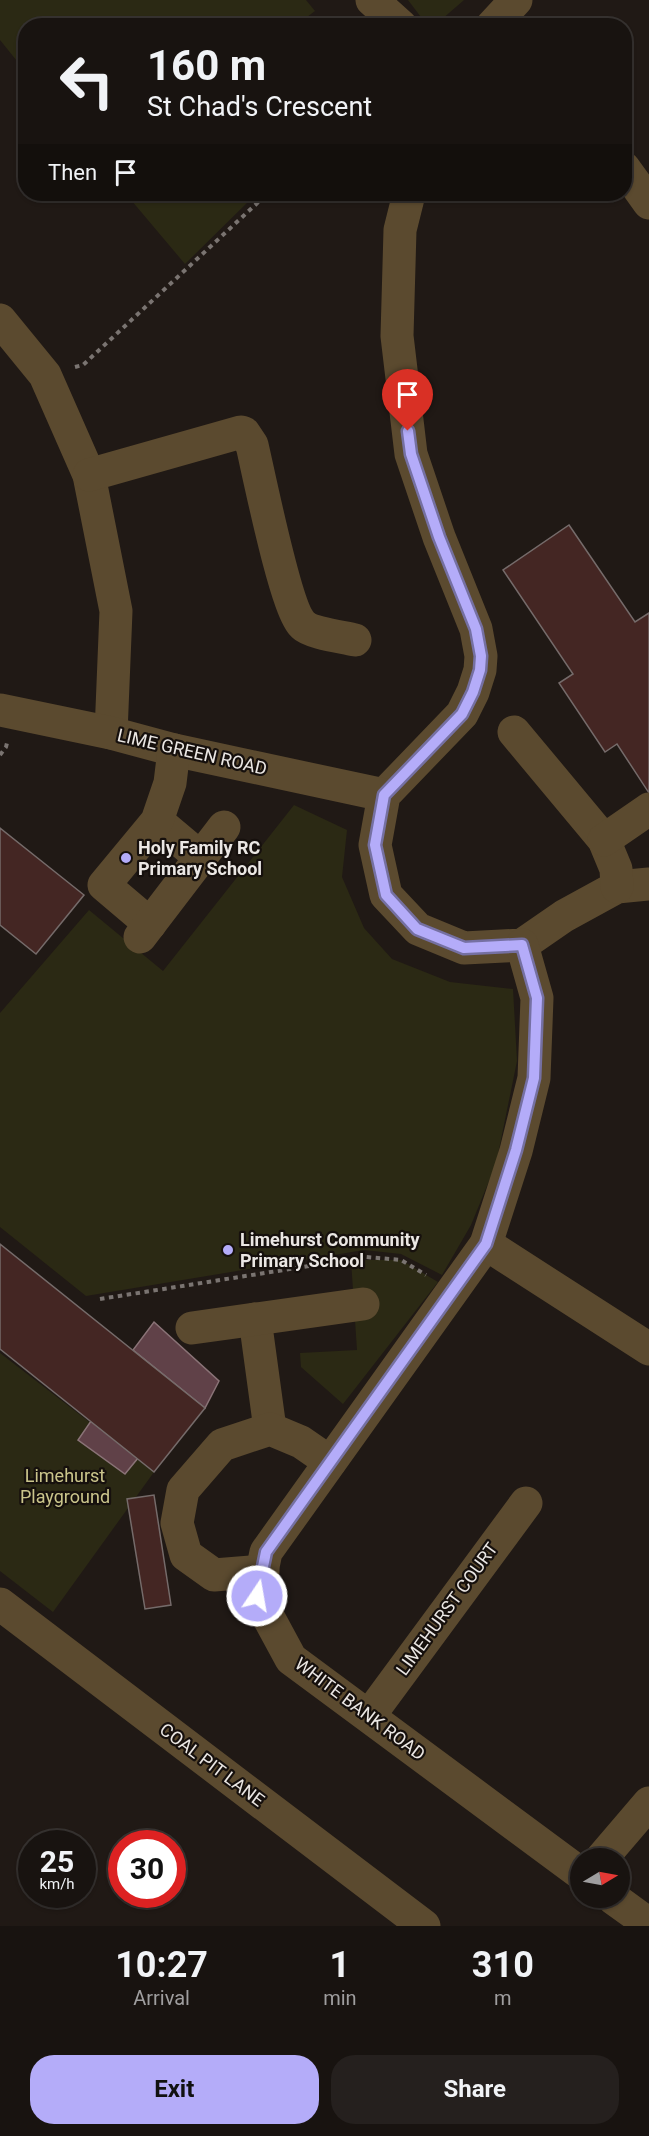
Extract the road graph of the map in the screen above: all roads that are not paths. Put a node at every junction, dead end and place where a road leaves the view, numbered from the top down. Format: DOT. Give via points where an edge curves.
graph roads {
  1 [pos="372,0"];
  2 [pos="392,18"];
  3 [pos="632,179"];
  4 [pos="407,201"];
  5 [pos="649,203"];
  6 [pos="0,320"];
  7 [pos="89,475"];
  8 [pos="355,640"];
  9 [pos="0,710"];
  10 [pos="513,732"];
  11 [pos="111,733"];
  12 [pos="174,750"];
  13 [pos="384,795"];
  14 [pos="649,808"];
  15 [pos="157,821"];
  16 [pos="224,827"];
  17 [pos="604,840"];
  18 [pos="201,858"];
  19 [pos="649,884"];
  20 [pos="617,887"];
  21 [pos="522,945"];
  22 [pos="486,1244"];
  23 [pos="363,1304"];
  24 [pos="255,1319"];
  25 [pos="192,1328"];
  26 [pos="649,1349"];
  27 [pos="270,1429"];
  28 [pos="330,1462"];
  29 [pos="526,1503"];
  30 [pos="263,1571"];
  31 [pos="0,1604"];
  32 [pos="369,1716"];
  33 [pos="649,1803"];
  34 [pos="611,1848"];
  35 [pos="570,1866"];
  36 [pos="627,1908"];
  37 [pos="649,1924"];
  38 [pos="424,1926"];
  1 -- 2 [label="street"];
  3 -- 5 [label="street"];
  4 -- 13 [label="street" via="400,230 397,336 411,454 476,629 481,656 473,692 462,714"];
  6 -- 7 [label="street" via="45,375"];
  7 -- 8 [label="street" via="244,433 252,445 297,618 305,628"];
  7 -- 11 [label="street" via="116,611"];
  9 -- 11 [label="street, LIME GREEN ROAD"];
  10 -- 17 [label="street"];
  11 -- 12 [label="street, LIME GREEN ROAD"];
  12 -- 13 [label="street, LIME GREEN ROAD"];
  12 -- 15 [label="street" via="170,783"];
  13 -- 21 [label="street" via="375,845 386,895 417,929 464,948"];
  14 -- 17 [label="street"];
  15 -- 18 [label="street"];
  15 -- 18 [label="street" via="104,885 145,930"];
  16 -- 18 [label="street"];
  17 -- 20 [label="street" via="616,869"];
  19 -- 20 [label="street"];
  20 -- 21 [label="street"];
  21 -- 22 [label="street, WHITE BANK ROAD" via="537,998 534,1078"];
  22 -- 26 [label="street"];
  22 -- 28 [label="street, WHITE BANK ROAD"];
  23 -- 24 [label="street"];
  24 -- 25 [label="street"];
  24 -- 27 [label="street"];
  27 -- 28 [label="street" via="301,1442"];
  27 -- 30 [label="street" via="222,1445 183,1490 177,1523 186,1555 214,1575"];
  28 -- 30 [label="street, WHITE BANK ROAD" via="266,1552"];
  29 -- 32 [label="street, LIMEHURST COURT"];
  30 -- 32 [label="street, WHITE BANK ROAD" via="257,1596 291,1659"];
  31 -- 38 [label="street, COAL PIT LANE"];
  32 -- 35 [label="street, WHITE BANK ROAD"];
  33 -- 34 [label="street"];
  36 -- 37 [label="street"];
}
